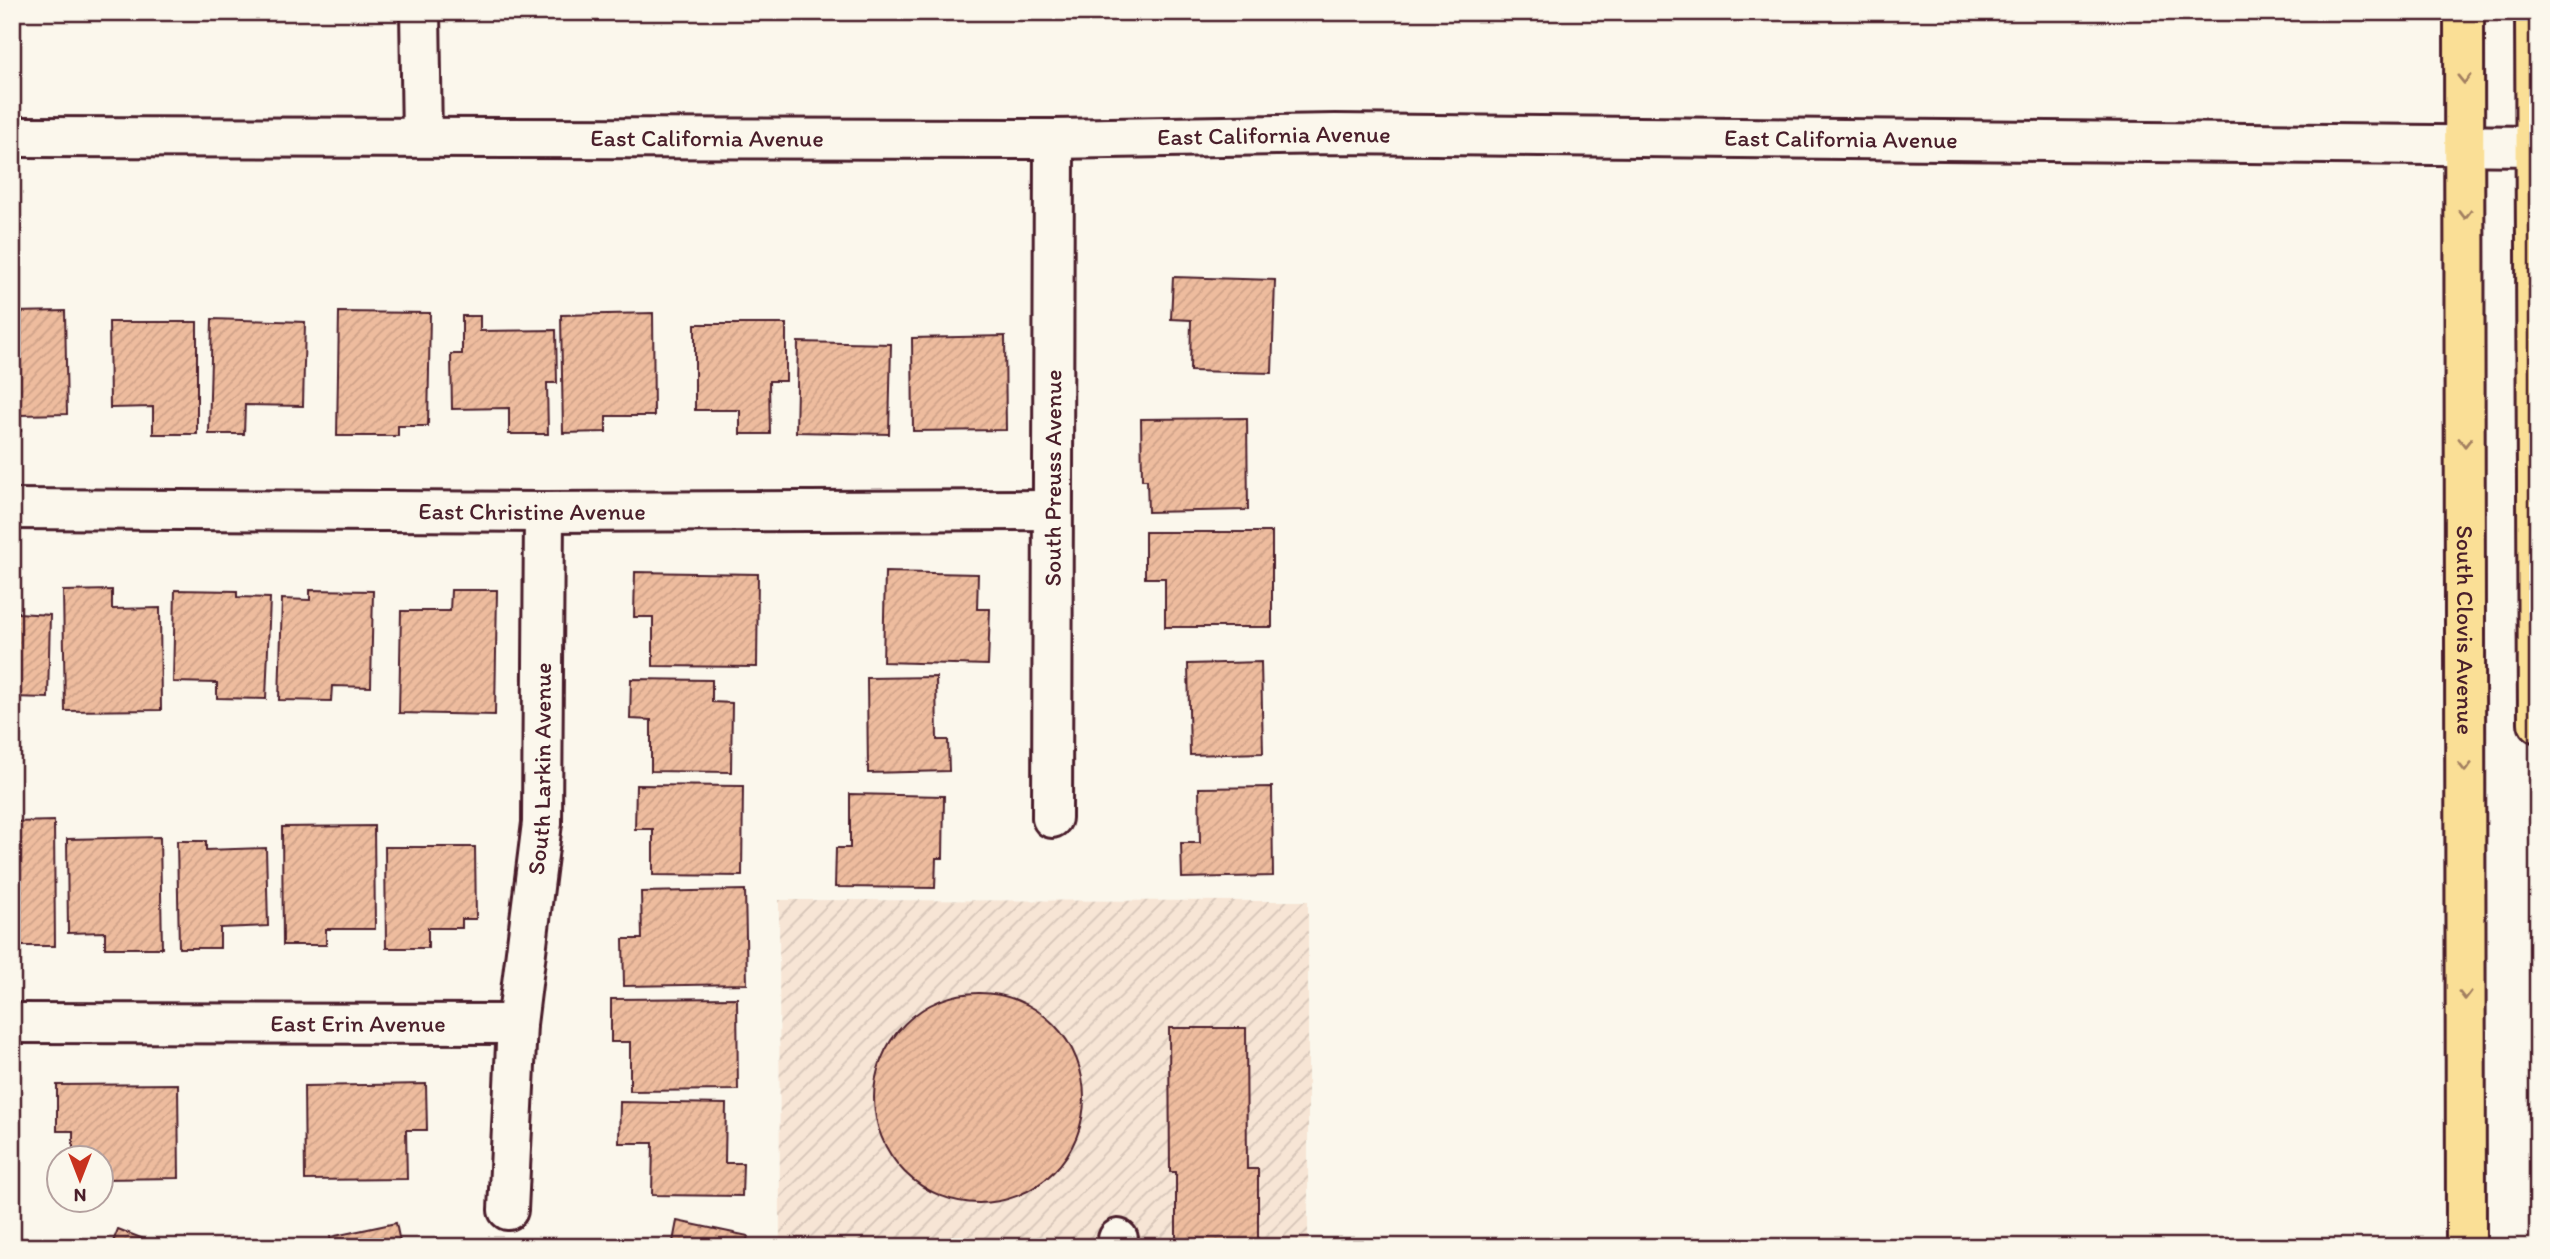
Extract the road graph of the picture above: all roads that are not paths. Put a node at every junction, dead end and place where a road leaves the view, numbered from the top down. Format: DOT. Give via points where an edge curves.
graph roads {
  1 [pos="421,12"];
  2 [pos="2464,12"];
  3 [pos="2535,12"];
  4 [pos="12,137"];
  5 [pos="422,137"];
  6 [pos="1054,139"];
  7 [pos="2465,146"];
  8 [pos="2536,146"];
  9 [pos="12,509"];
  10 [pos="1052,510"];
  11 [pos="544,512"];
  12 [pos="2538,723"];
  13 [pos="1052,818"];
  14 [pos="12,1023"];
  15 [pos="517,1024"];
  16 [pos="508,1210"];
  17 [pos="2466,1247"];
  1 -- 5 [label="street"];
  2 -- 7 [label="main road, South Clovis Avenue, one-way"];
  3 -- 8 [label="main road"];
  4 -- 5 [label="street, East California Avenue"];
  5 -- 6 [label="street, East California Avenue"];
  6 -- 7 [label="street, East California Avenue" via="1335,134"];
  6 -- 10 [label="street, South Preuss Avenue"];
  7 -- 8 [label="street, East California Avenue"];
  7 -- 17 [label="main road, South Clovis Avenue, one-way"];
  8 -- 12 [label="main road"];
  9 -- 11 [label="street, East Christine Avenue"];
  10 -- 11 [label="street, East Christine Avenue"];
  10 -- 13 [label="street, South Preuss Avenue"];
  11 -- 15 [label="street, South Larkin Avenue" via="542,823"];
  14 -- 15 [label="street, East Erin Avenue"];
  15 -- 16 [label="street"];
}
